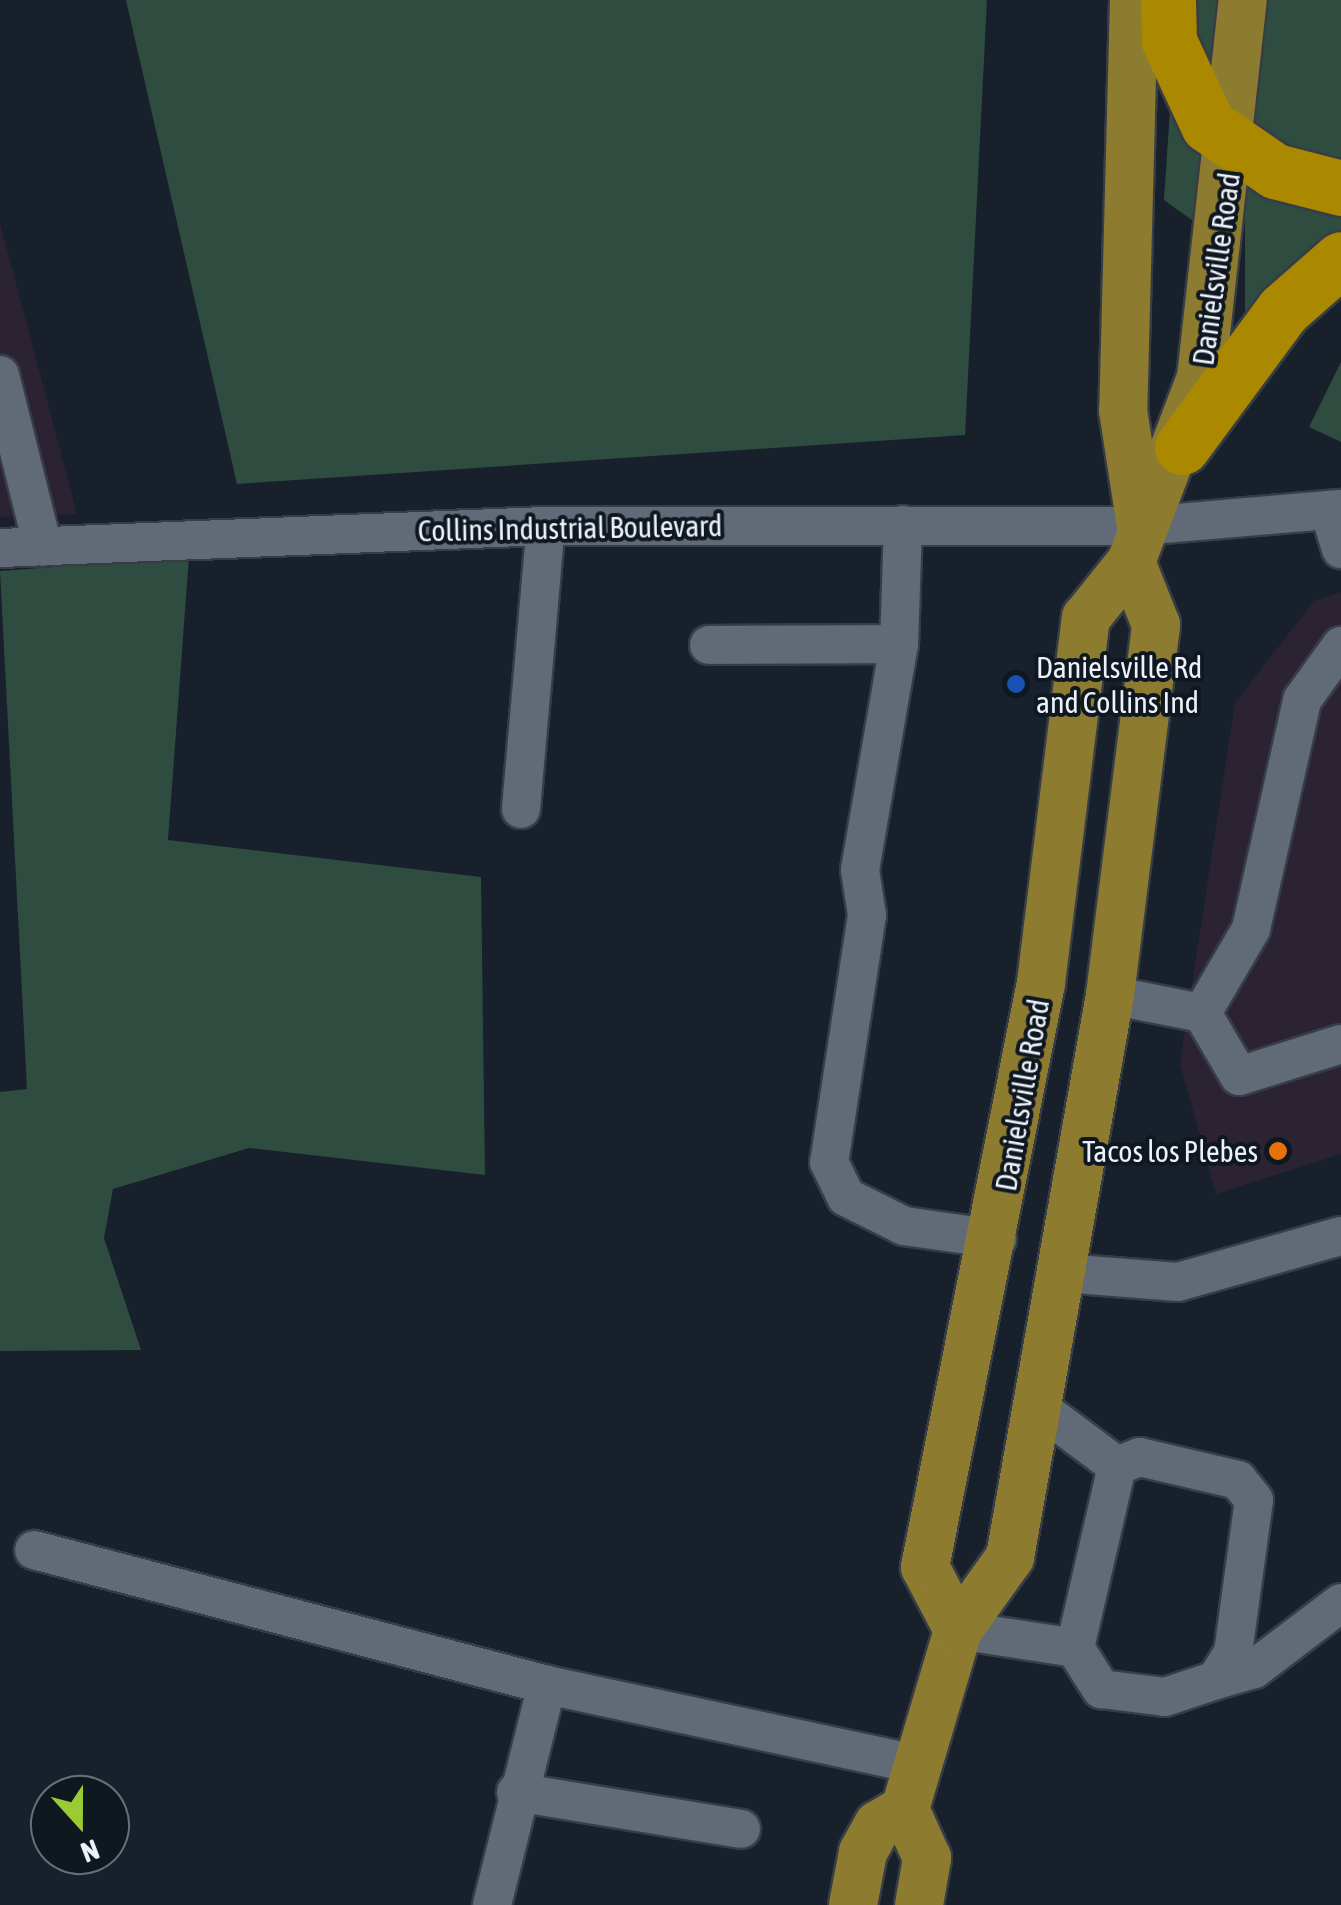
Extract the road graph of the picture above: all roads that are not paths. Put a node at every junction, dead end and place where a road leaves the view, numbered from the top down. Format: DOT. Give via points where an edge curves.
graph roads {
  1 [pos="1134,0"];
  2 [pos="1168,0"];
  3 [pos="1243,0"];
  4 [pos="1233,145"];
  5 [pos="1341,188"];
  6 [pos="1341,260"];
  7 [pos="0,378"];
  8 [pos="1182,447"];
  9 [pos="11,466"];
  10 [pos="1335,509"];
  11 [pos="902,525"];
  12 [pos="546,526"];
  13 [pos="1136,544"];
  14 [pos="43,546"];
  15 [pos="0,548"];
  16 [pos="1341,550"];
  17 [pos="900,644"];
  18 [pos="709,645"];
  19 [pos="1341,646"];
  20 [pos="521,809"];
  21 [pos="1110,995"];
  22 [pos="1202,1013"];
  23 [pos="1341,1044"];
  24 [pos="1341,1236"];
  25 [pos="997,1239"];
  26 [pos="1063,1272"];
  27 [pos="1038,1407"];
  28 [pos="1117,1466"];
  29 [pos="34,1550"];
  30 [pos="1341,1603"];
  31 [pos="958,1630"];
  32 [pos="1075,1648"];
  33 [pos="1216,1680"];
  34 [pos="547,1685"];
  35 [pos="919,1765"];
  36 [pos="516,1792"];
  37 [pos="905,1810"];
  38 [pos="741,1829"];
  39 [pos="492,1905"];
  40 [pos="854,1905"];
  41 [pos="919,1905"];
  1 -- 13 [label="main road" via="1123,410"];
  2 -- 4 [label="highway" via="1169,41 1190,98"];
  3 -- 4 [label="main road, Danielsville Road"];
  4 -- 5 [label="highway" via="1275,171"];
  4 -- 8 [label="main road, Danielsville Road" via="1201,378"];
  6 -- 8 [label="highway" via="1282,310"];
  7 -- 9 [label="street"];
  8 -- 13 [label="main road, Danielsville Road"];
  9 -- 14 [label="street"];
  10 -- 13 [label="street, Collins Industrial Boulevard"];
  10 -- 16 [label="street"];
  11 -- 12 [label="street, Collins Industrial Boulevard"];
  11 -- 13 [label="street, Collins Industrial Boulevard"];
  11 -- 17 [label="street"];
  12 -- 14 [label="street, Collins Industrial Boulevard"];
  12 -- 20 [label="street"];
  13 -- 21 [label="main road" via="1156,625"];
  13 -- 25 [label="main road, Danielsville Road" via="1086,618 1042,983"];
  14 -- 15 [label="street, Collins Industrial Boulevard"];
  17 -- 18 [label="street"];
  17 -- 25 [label="street" via="860,870 867,915 828,1162 846,1197 904,1226"];
  19 -- 22 [label="street" via="1302,700 1251,928"];
  21 -- 22 [label="street"];
  21 -- 26 [label="main road"];
  22 -- 23 [label="street" via="1239,1076"];
  24 -- 26 [label="street" via="1178,1282"];
  25 -- 31 [label="main road, Danielsville Road" via="925,1566"];
  26 -- 27 [label="main road"];
  27 -- 28 [label="street"];
  27 -- 31 [label="main road" via="1010,1557"];
  28 -- 32 [label="street"];
  28 -- 33 [label="street" via="1140,1457 1238,1480 1254,1500 1233,1653"];
  29 -- 34 [label="street"];
  30 -- 33 [label="street" via="1254,1669"];
  31 -- 32 [label="street"];
  31 -- 35 [label="main road"];
  32 -- 33 [label="street" via="1101,1689 1165,1697"];
  34 -- 35 [label="street"];
  34 -- 36 [label="street"];
  35 -- 37 [label="main road"];
  36 -- 38 [label="street"];
  36 -- 39 [label="street"];
  37 -- 40 [label="main road" via="878,1825 863,1852"];
  37 -- 41 [label="main road" via="927,1858"];
}
